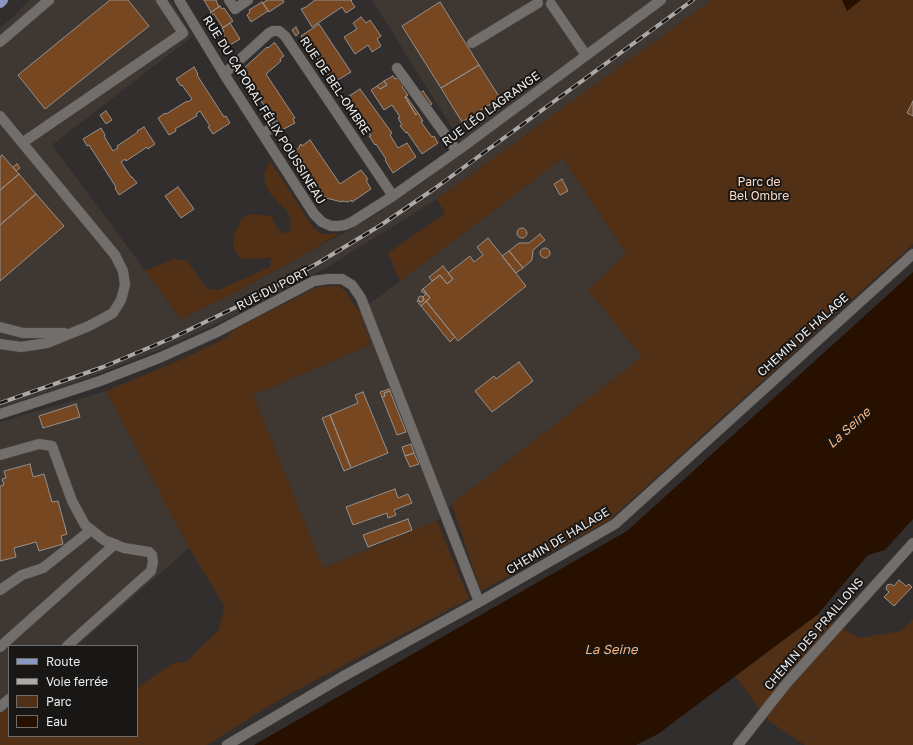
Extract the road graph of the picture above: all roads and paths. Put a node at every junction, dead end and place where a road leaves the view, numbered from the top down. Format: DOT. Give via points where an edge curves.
graph roads {
  1 [pos="3,0"];
  2 [pos="49,0"];
  3 [pos="161,0"];
  4 [pos="229,0"];
  5 [pos="248,0"];
  6 [pos="661,0"];
  7 [pos="182,1"];
  8 [pos="537,1"];
  9 [pos="553,2"];
  10 [pos="0,3"];
  11 [pos="0,42"];
  12 [pos="472,42"];
  13 [pos="586,55"];
  14 [pos="397,68"];
  15 [pos="224,74"];
  16 [pos="0,116"];
  17 [pos="276,125"];
  18 [pos="263,134"];
  19 [pos="22,143"];
  20 [pos="457,151"];
  21 [pos="393,196"];
  22 [pos="331,226"];
  23 [pos="913,254"];
  24 [pos="0,327"];
  25 [pos="70,333"];
  26 [pos="0,344"];
  27 [pos="0,414"];
  28 [pos="0,455"];
  29 [pos="91,530"];
  30 [pos="913,543"];
  31 [pos="115,544"];
  32 [pos="0,590"];
  33 [pos="479,602"];
  34 [pos="68,645"];
  35 [pos="0,647"];
  36 [pos="8,700"];
  37 [pos="0,707"];
  38 [pos="227,745"];
  39 [pos="738,745"];
  1 -- 10 [label="main road"];
  2 -- 11 [label="street"];
  3 -- 19 [label="street" via="183,34"];
  4 -- 5 [label="street" via="235,9"];
  6 -- 13 [label="street, RUE LÉO LAGRANGE"];
  7 -- 15 [label="street, RUE DU CAPORAL FÉLIX POUSSINEAU"];
  8 -- 9 [label="street" via="545,6"];
  8 -- 12 [label="street"];
  9 -- 13 [label="street"];
  13 -- 20 [label="street, RUE LÉO LAGRANGE"];
  14 -- 20 [label="street"];
  15 -- 18 [label="street, RUE DU CAPORAL FÉLIX POUSSINEAU"];
  15 -- 21 [label="street, RUE DE BEL-OMBRE" via="269,33 279,31 285,36"];
  16 -- 19 [label="street"];
  17 -- 18 [label="street"];
  18 -- 22 [label="street, RUE DU CAPORAL FÉLIX POUSSINEAU" via="314,214"];
  19 -- 25 [label="street" via="115,255 123,271 125,285 121,300 113,313"];
  20 -- 21 [label="street, RUE LÉO LAGRANGE"];
  21 -- 22 [label="street, RUE LÉO LAGRANGE" via="352,222"];
  23 -- 33 [label="street, CHEMIN DE HALAGE" via="615,524"];
  24 -- 25 [label="street" via="23,333"];
  25 -- 26 [label="street" via="47,343 21,346"];
  27 -- 33 [label="street, RUE DU PORT" via="100,381 159,358 216,332 314,281 342,279 352,285 361,298"];
  28 -- 29 [label="street" via="39,444 52,446 72,501 85,525"];
  29 -- 31 [label="street" via="104,540"];
  29 -- 32 [label="street" via="43,568 22,575"];
  30 -- 39 [label="street, CHEMIN DES PRAILLONS" via="786,684"];
  31 -- 34 [label="street" via="149,552 153,562 151,570"];
  31 -- 35 [label="street"];
  33 -- 38 [label="street, CHEMIN DE HALAGE" via="342,677"];
  36 -- 37 [label="street"];
}
